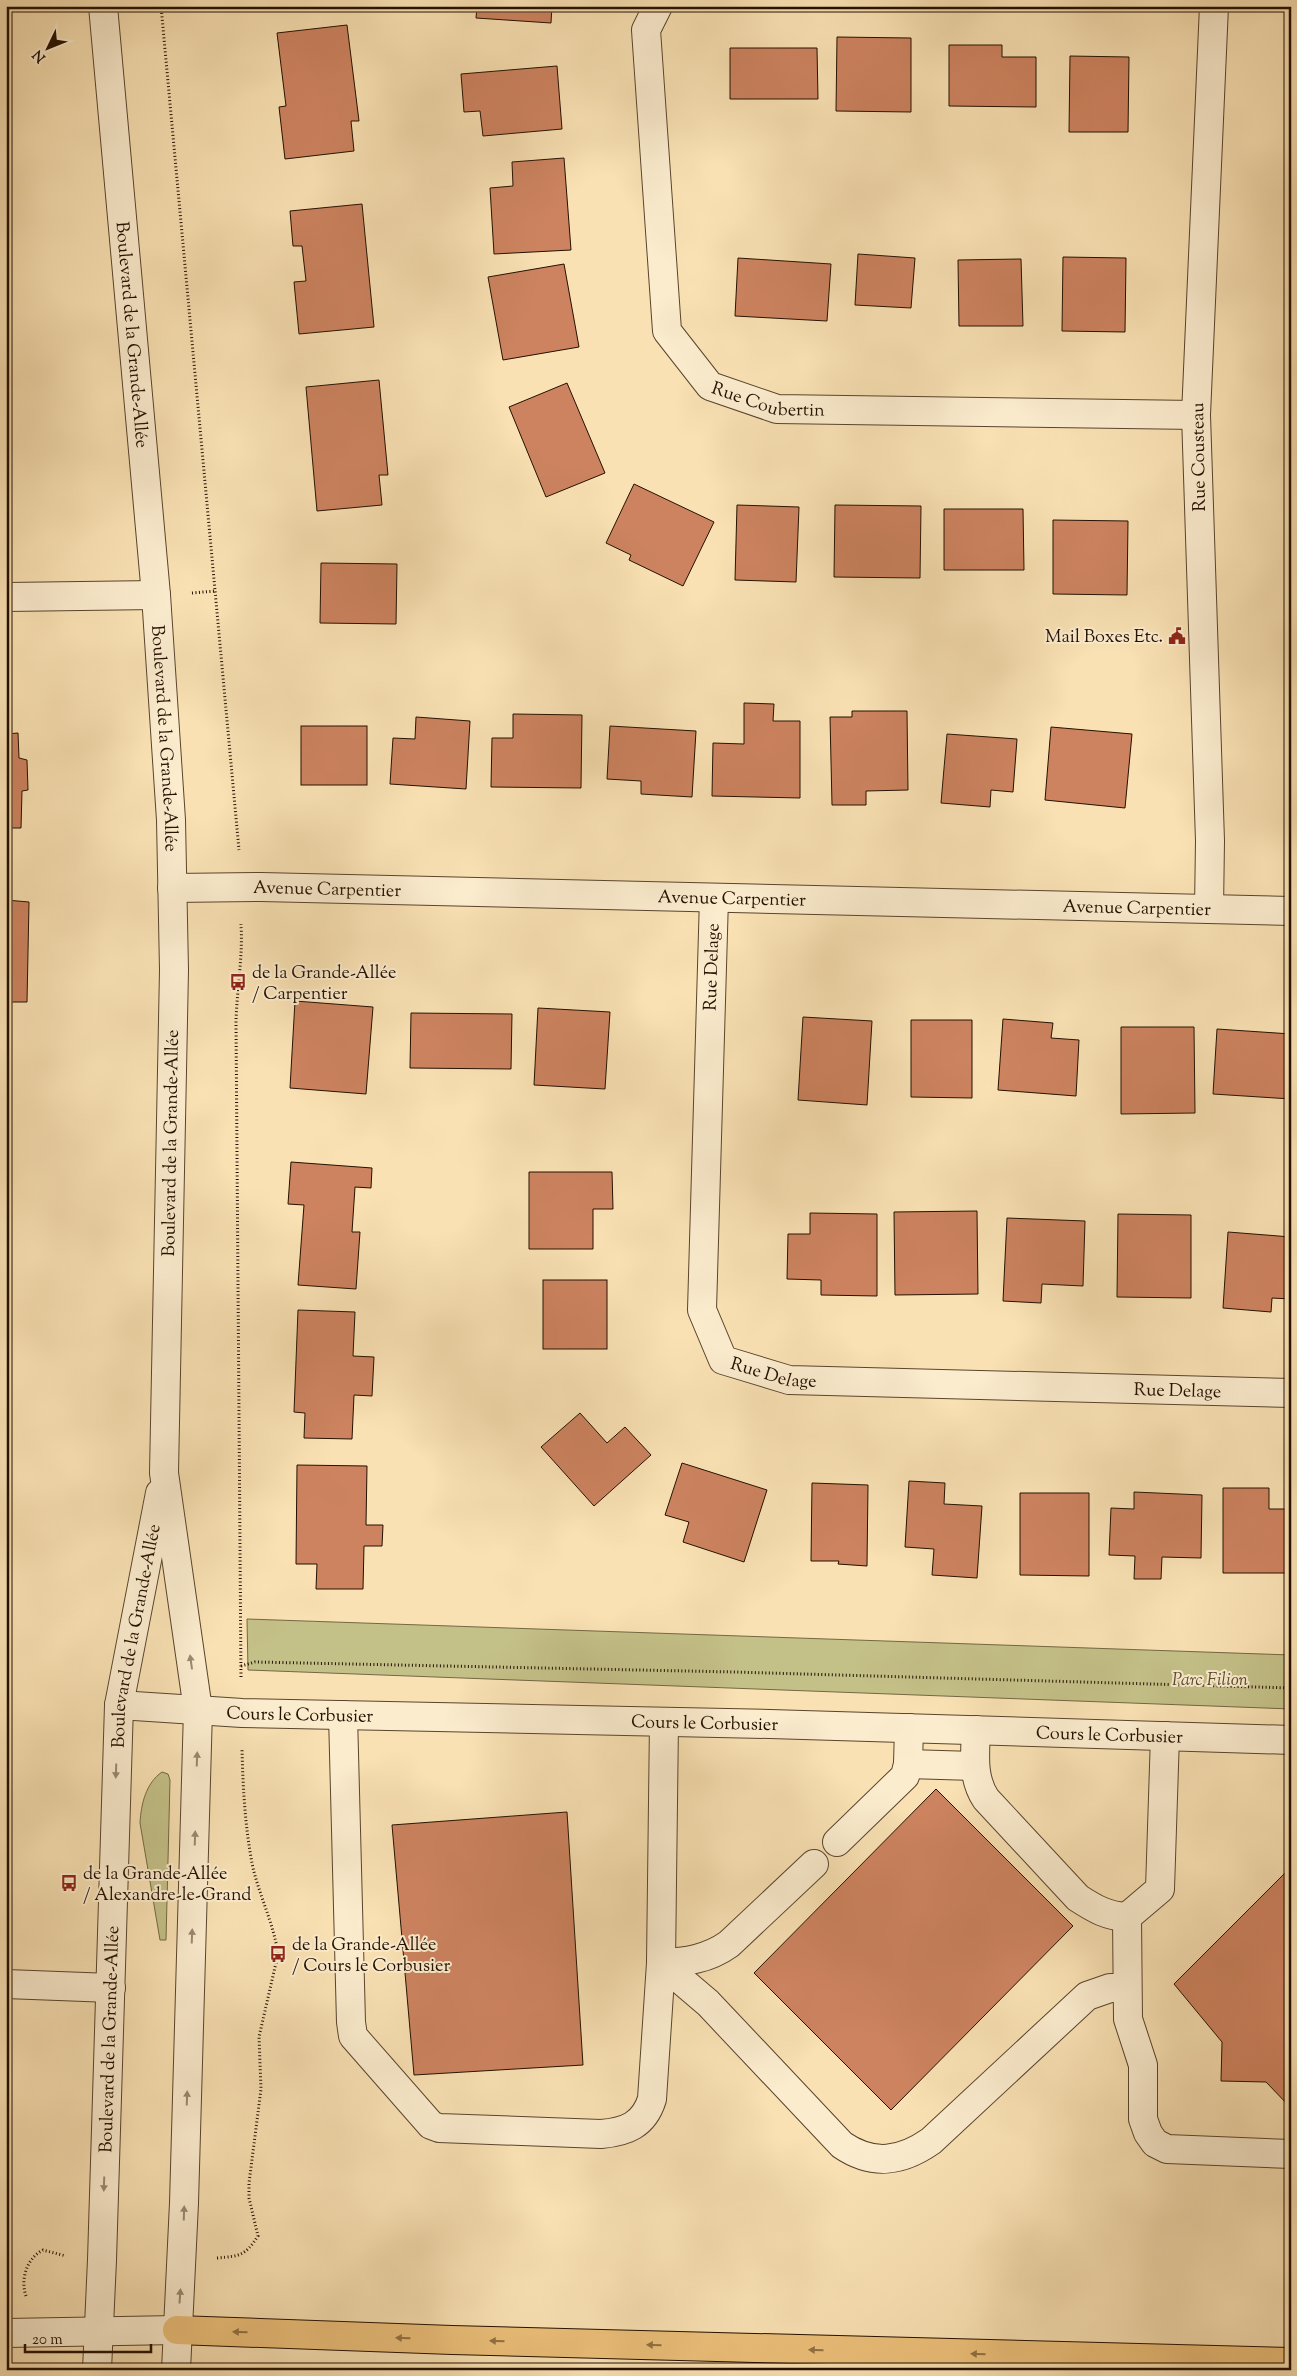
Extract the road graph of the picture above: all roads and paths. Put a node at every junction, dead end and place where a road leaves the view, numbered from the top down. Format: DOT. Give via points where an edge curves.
graph roads {
  1 [pos="103,6"];
  2 [pos="161,6"];
  3 [pos="658,6"];
  4 [pos="1214,6"];
  5 [pos="1196,415"];
  6 [pos="156,595"];
  7 [pos="6,596"];
  8 [pos="238,834"];
  9 [pos="172,888"];
  10 [pos="714,898"];
  11 [pos="1209,909"];
  12 [pos="1291,911"];
  13 [pos="242,943"];
  14 [pos="1291,1394"];
  15 [pos="164,1472"];
  16 [pos="1291,1688"];
  17 [pos="119,1705"];
  18 [pos="198,1710"];
  19 [pos="344,1715"];
  20 [pos="664,1722"];
  21 [pos="909,1728"];
  22 [pos="976,1730"];
  23 [pos="1165,1736"];
  24 [pos="1291,1740"];
  25 [pos="243,1760"];
  26 [pos="908,1764"];
  27 [pos="974,1766"];
  28 [pos="837,1842"];
  29 [pos="814,1864"];
  30 [pos="1127,1917"];
  31 [pos="661,1963"];
  32 [pos="6,1984"];
  33 [pos="111,1988"];
  34 [pos="1127,1988"];
  35 [pos="1291,2154"];
  36 [pos="52,2252"];
  37 [pos="239,2256"];
  38 [pos="24,2294"];
  39 [pos="98,2330"];
  40 [pos="177,2330"];
  41 [pos="6,2333"];
  42 [pos="1291,2362"];
  43 [pos="97,2370"];
  44 [pos="176,2370"];
  1 -- 6 [label="street, Boulevard de la Grande-Allée"];
  2 -- 8 [label="path"];
  3 -- 5 [label="street, Rue Coubertin" via="646,30 667,331 710,386 777,409"];
  4 -- 5 [label="street, Rue Cousteau"];
  5 -- 11 [label="street, Rue Cousteau"];
  6 -- 7 [label="street"];
  6 -- 9 [label="street, Boulevard de la Grande-Allée"];
  9 -- 10 [label="street, Avenue Carpentier" via="261,887"];
  9 -- 15 [label="street, Boulevard de la Grande-Allée" via="174,970"];
  10 -- 11 [label="street, Avenue Carpentier"];
  10 -- 14 [label="street, Rue Delage" via="702,1310 723,1360 789,1380"];
  11 -- 12 [label="street, Avenue Carpentier"];
  13 -- 16 [label="path" via="236,1021 241,1666 256,1662"];
  15 -- 17 [label="street, Boulevard de la Grande-Allée"];
  18 -- 15 [label="street, Boulevard de la Grande-Allée, one-way"];
  17 -- 18 [label="street, Cours le Corbusier"];
  17 -- 33 [label="street, Boulevard de la Grande-Allée, one-way"];
  18 -- 19 [label="street, Cours le Corbusier"];
  40 -- 18 [label="street, Boulevard de la Grande-Allée, one-way" via="184,2203"];
  19 -- 20 [label="street, Cours le Corbusier"];
  19 -- 31 [label="street" via="353,2036 431,2125 438,2128 601,2134 632,2127 643,2118 652,2099"];
  20 -- 21 [label="street, Cours le Corbusier"];
  20 -- 31 [label="street"];
  21 -- 22 [label="street, Cours le Corbusier"];
  21 -- 26 [label="street"];
  22 -- 23 [label="street, Cours le Corbusier"];
  22 -- 27 [label="street"];
  23 -- 24 [label="street, Cours le Corbusier"];
  23 -- 30 [label="street" via="1160,1889"];
  25 -- 37 [label="path" via="244,1820 254,1870 278,1954 259,2037 261,2089 249,2183 249,2198 258,2236 250,2249"];
  26 -- 27 [label="street"];
  26 -- 28 [label="street" via="904,1776 892,1790"];
  27 -- 30 [label="street" via="976,1780 986,1799 1078,1898 1110,1916"];
  29 -- 31 [label="street" via="716,1953 683,1962"];
  30 -- 34 [label="street"];
  31 -- 34 [label="street" via="708,2003 842,2145 853,2152 884,2160 916,2152 931,2141 1087,1996 1104,1989"];
  32 -- 33 [label="street"];
  33 -- 39 [label="street, Boulevard de la Grande-Allée, one-way"];
  34 -- 35 [label="street" via="1128,2019 1143,2065 1143,2118 1155,2143 1167,2149"];
  36 -- 38 [label="path" via="43,2250 29,2261"];
  39 -- 40 [label="street"];
  39 -- 41 [label="street"];
  39 -- 43 [label="street, Boulevard de la Grande-Allée"];
  42 -- 40 [label="highway, one-way"];
  40 -- 44 [label="street, Boulevard de la Grande-Allée"];
}
